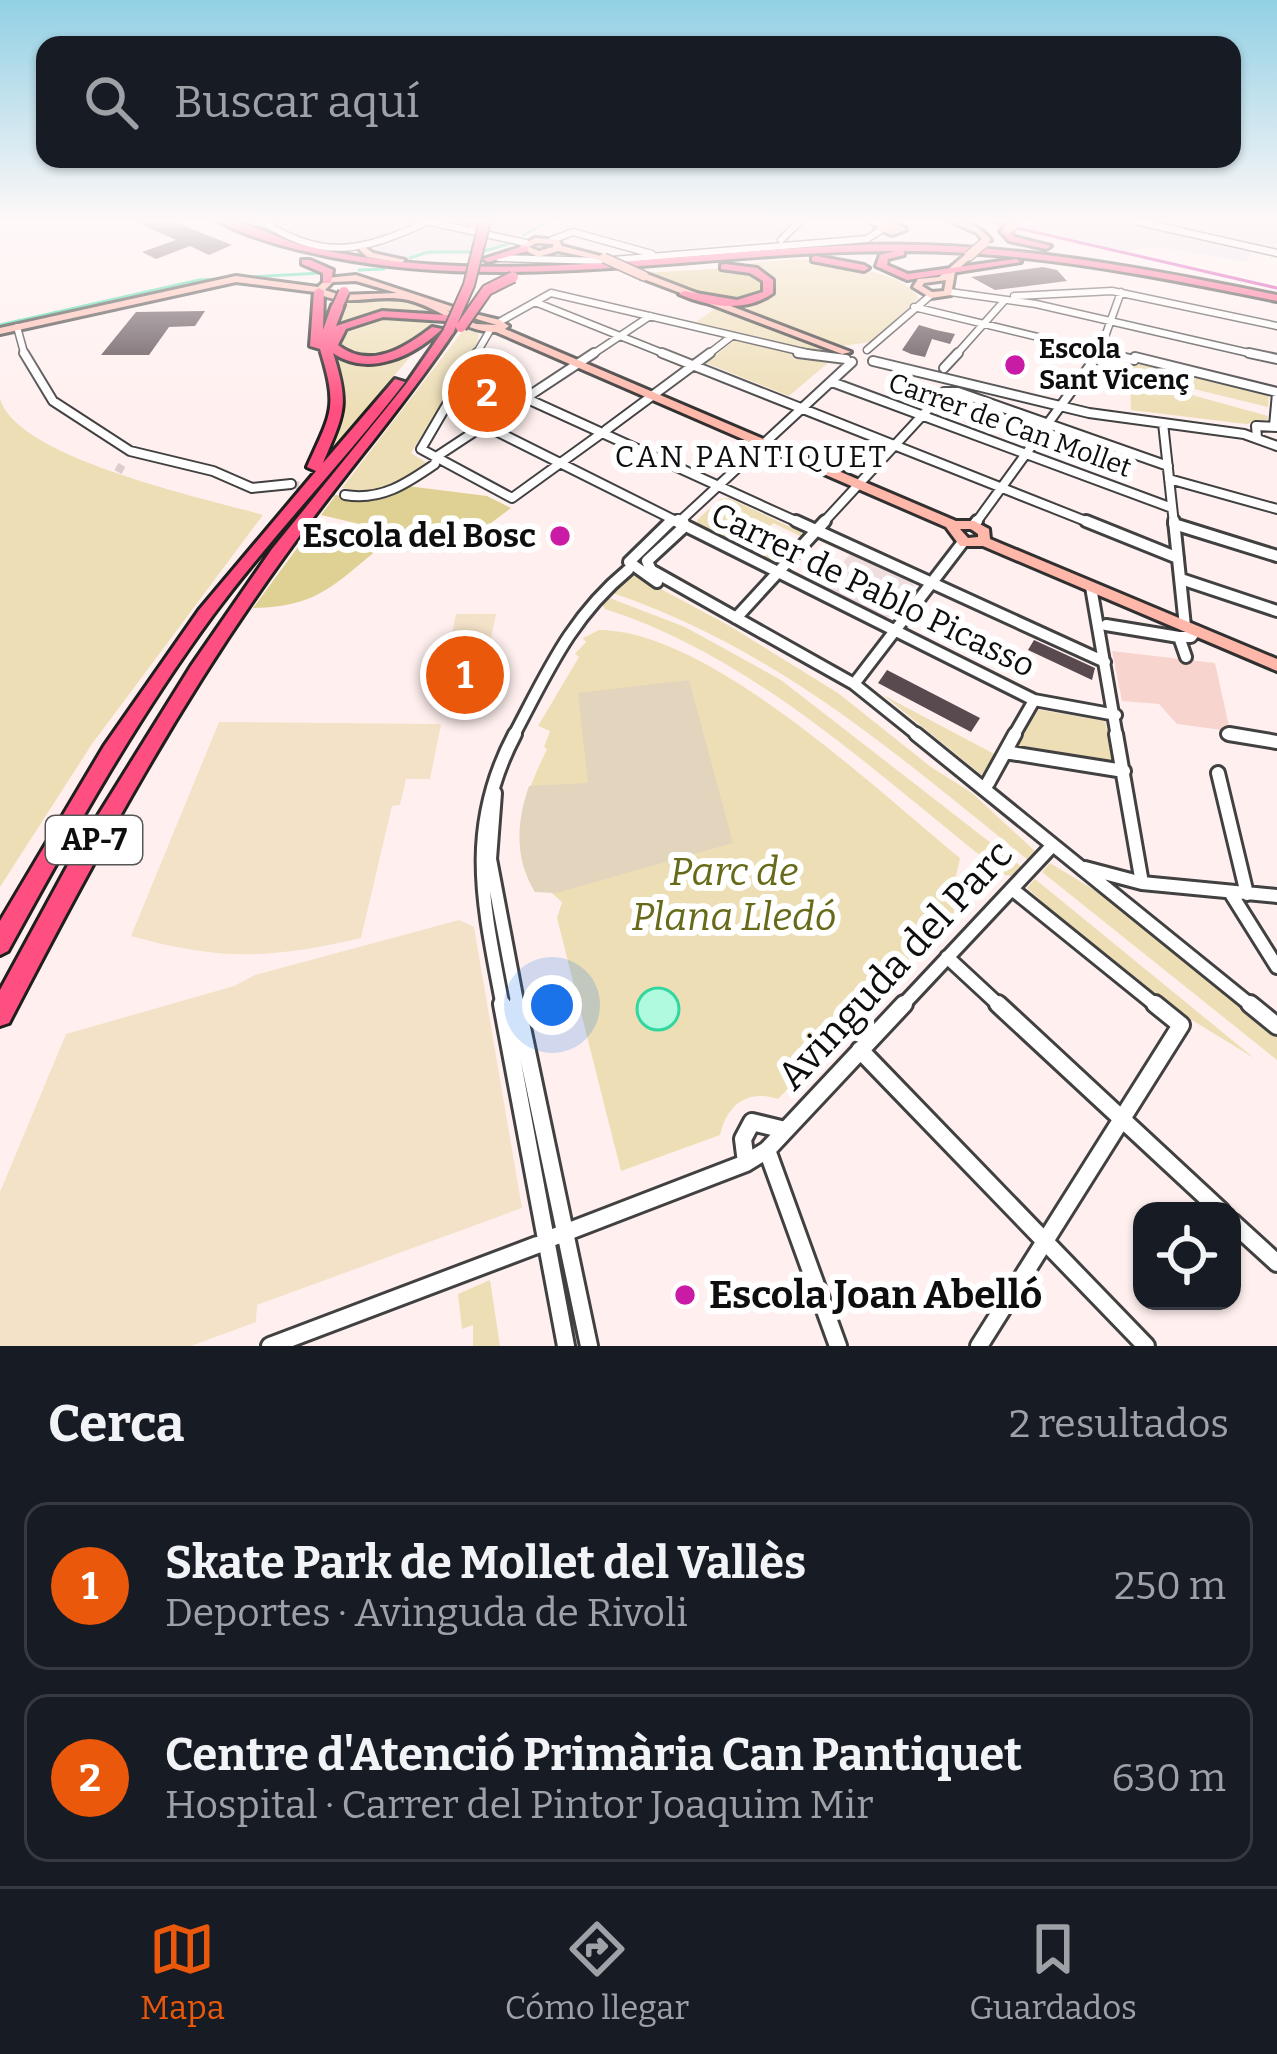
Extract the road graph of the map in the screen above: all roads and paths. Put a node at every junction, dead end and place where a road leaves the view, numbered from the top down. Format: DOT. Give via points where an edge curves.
graph roads {
  1 [pos="206,284"];
  2 [pos="291,284"];
  3 [pos="335,284"];
  4 [pos="344,284"];
  5 [pos="363,284"];
  6 [pos="374,284"];
  7 [pos="460,284"];
  8 [pos="469,284"];
  9 [pos="499,284"];
  10 [pos="660,284"];
  11 [pos="769,284"];
  12 [pos="895,284"];
  13 [pos="921,284"];
  14 [pos="943,284"];
  15 [pos="966,284"];
  16 [pos="1211,284"];
  17 [pos="1224,284"];
  18 [pos="323,286"];
  19 [pos="1121,292"];
  20 [pos="684,294"];
  21 [pos="351,296"];
  22 [pos="1277,296"];
  23 [pos="921,297"];
  24 [pos="1001,299"];
  25 [pos="535,302"];
  26 [pos="590,303"];
  27 [pos="569,316"];
  28 [pos="650,316"];
  29 [pos="1112,320"];
  30 [pos="985,324"];
  31 [pos="452,326"];
  32 [pos="1277,326"];
  33 [pos="16,327"];
  34 [pos="492,327"];
  35 [pos="0,331"];
  36 [pos="621,336"];
  37 [pos="732,336"];
  38 [pos="1099,353"];
  39 [pos="872,356"];
  40 [pos="848,358"];
  41 [pos="1277,359"];
  42 [pos="693,365"];
  43 [pos="576,366"];
  44 [pos="944,368"];
  45 [pos="466,371"];
  46 [pos="335,379"];
  47 [pos="832,382"];
  48 [pos="1277,393"];
  49 [pos="650,397"];
  50 [pos="526,398"];
  51 [pos="1064,405"];
  52 [pos="802,408"];
  53 [pos="923,416"];
  54 [pos="1163,423"];
  55 [pos="1048,424"];
  56 [pos="484,425"];
  57 [pos="1276,426"];
  58 [pos="603,432"];
  59 [pos="1255,433"];
  60 [pos="762,445"];
  61 [pos="896,446"];
  62 [pos="1277,447"];
  63 [pos="1025,454"];
  64 [pos="436,457"];
  65 [pos="560,464"];
  66 [pos="1168,466"];
  67 [pos="1169,479"];
  68 [pos="859,486"];
  69 [pos="718,487"];
  70 [pos="1000,487"];
  71 [pos="293,495"];
  72 [pos="345,495"];
  73 [pos="1172,508"];
  74 [pos="1277,509"];
  75 [pos="679,522"];
  76 [pos="1174,524"];
  77 [pos="283,525"];
  78 [pos="974,525"];
  79 [pos="953,527"];
  80 [pos="817,532"];
  81 [pos="984,541"];
  82 [pos="963,542"];
  83 [pos="1277,556"];
  84 [pos="642,557"];
  85 [pos="1178,557"];
  86 [pos="628,570"];
  87 [pos="780,572"];
  88 [pos="1180,580"];
  89 [pos="930,584"];
  90 [pos="1090,586"];
  91 [pos="1277,611"];
  92 [pos="736,618"];
  93 [pos="1106,625"];
  94 [pos="895,631"];
  95 [pos="1187,631"];
  96 [pos="1186,657"];
  97 [pos="1105,662"];
  98 [pos="1277,665"];
  99 [pos="854,684"];
  100 [pos="1032,704"];
  101 [pos="1115,715"];
  102 [pos="1227,734"];
  103 [pos="1277,742"];
  104 [pos="1005,752"];
  105 [pos="1124,771"];
  106 [pos="498,772"];
  107 [pos="1218,773"];
  108 [pos="988,783"];
  109 [pos="1047,851"];
  110 [pos="1079,866"];
  111 [pos="1120,878"];
  112 [pos="1142,883"];
  113 [pos="1016,885"];
  114 [pos="1112,892"];
  115 [pos="1230,892"];
  116 [pos="1247,894"];
  117 [pos="1277,896"];
  118 [pos="482,897"];
  119 [pos="499,916"];
  120 [pos="0,943"];
  121 [pos="947,957"];
  122 [pos="1277,967"];
  123 [pos="0,1014"];
  124 [pos="1277,1026"];
  125 [pos="860,1050"];
  126 [pos="1121,1120"];
  127 [pos="785,1130"];
  128 [pos="766,1150"];
  129 [pos="746,1163"];
  130 [pos="1210,1202"];
  131 [pos="1241,1230"];
  132 [pos="566,1232"];
  133 [pos="1044,1243"];
  134 [pos="540,1244"];
  135 [pos="1277,1263"];
  136 [pos="271,1346"];
  137 [pos="566,1346"];
  138 [pos="589,1346"];
  139 [pos="838,1346"];
  140 [pos="979,1346"];
  141 [pos="1146,1346"];
  1 -- 33 [label="street"];
  2 -- 18 [label="street"];
  3 -- 18 [label="street"];
  4 -- 46 [label="highway, bridge" via="324,342"];
  5 -- 21 [label="street"];
  6 -- 34 [label="street"];
  7 -- 31 [label="highway, AP-7"];
  8 -- 31 [label="highway, AP-7, bridge"];
  9 -- 31 [label="highway, bridge"];
  10 -- 20 [label="street, bridge"];
  11 -- 20 [label="highway" via="760,299 737,304"];
  12 -- 23 [label="highway"];
  13 -- 23 [label="street"];
  14 -- 23 [label="street"];
  15 -- 24 [label="street"];
  16 -- 22 [label="highway"];
  17 -- 22 [label="highway"];
  18 -- 21 [label="street" via="330,298"];
  18 -- 46 [label="highway" via="315,342"];
  19 -- 24 [label="street"];
  19 -- 29 [label="street"];
  19 -- 32 [label="street"];
  20 -- 40 [label="street"];
  21 -- 31 [label="street" via="400,295"];
  23 -- 30 [label="street"];
  23 -- 39 [label="street"];
  24 -- 29 [label="street"];
  24 -- 30 [label="street"];
  25 -- 27 [label="street"];
  25 -- 28 [label="street" via="551,293"];
  25 -- 34 [label="street"];
  26 -- 27 [label="street"];
  27 -- 36 [label="street"];
  28 -- 36 [label="street"];
  28 -- 37 [label="street"];
  29 -- 38 [label="street"];
  29 -- 41 [label="street"];
  30 -- 38 [label="street"];
  30 -- 44 [label="street"];
  31 -- 31 [label="highway" via="379,359 347,357 332,341 346,324 375,315"];
  31 -- 34 [label="street"];
  31 -- 71 [label="highway, AP-7"];
  31 -- 77 [label="highway, AP-7" via="320,499"];
  33 -- 35 [label="street"];
  33 -- 71 [label="street" via="28,366 53,401 127,456"];
  34 -- 43 [label="street"];
  34 -- 45 [label="street"];
  36 -- 42 [label="street"];
  36 -- 43 [label="street"];
  37 -- 40 [label="street"];
  37 -- 42 [label="street"];
  38 -- 48 [label="street"];
  38 -- 51 [label="street"];
  39 -- 40 [label="street"];
  39 -- 40 [label="street"];
  39 -- 51 [label="street"];
  40 -- 47 [label="street"];
  42 -- 49 [label="street"];
  42 -- 52 [label="street"];
  43 -- 49 [label="street"];
  43 -- 50 [label="street"];
  45 -- 50 [label="street"];
  45 -- 64 [label="street" via="421,448"];
  46 -- 71 [label="highway" via="332,434"];
  47 -- 52 [label="street"];
  47 -- 53 [label="street, Carrer de Can Mollet"];
  48 -- 57 [label="street"];
  49 -- 58 [label="street"];
  49 -- 60 [label="street"];
  50 -- 56 [label="street"];
  50 -- 58 [label="street"];
  51 -- 54 [label="street"];
  51 -- 55 [label="street"];
  51 -- 59 [label="street"];
  52 -- 60 [label="street"];
  52 -- 61 [label="street"];
  53 -- 55 [label="street" via="951,392"];
  53 -- 61 [label="street"];
  53 -- 63 [label="street, Carrer de Can Mollet"];
  54 -- 59 [label="street"];
  54 -- 66 [label="street"];
  55 -- 63 [label="street"];
  55 -- 66 [label="street"];
  56 -- 64 [label="street"];
  56 -- 65 [label="street, Carrer de Pablo Picasso"];
  57 -- 59 [label="street"];
  58 -- 65 [label="street"];
  58 -- 69 [label="street"];
  59 -- 62 [label="street"];
  60 -- 68 [label="street"];
  60 -- 69 [label="street"];
  61 -- 68 [label="street"];
  61 -- 70 [label="street"];
  63 -- 70 [label="street"];
  63 -- 73 [label="street, Carrer de Can Mollet"];
  64 -- 65 [label="street" via="512,499"];
  64 -- 72 [label="street" via="382,497"];
  65 -- 75 [label="street, Carrer de Pablo Picasso"];
  66 -- 67 [label="street"];
  67 -- 73 [label="street"];
  67 -- 74 [label="street"];
  68 -- 79 [label="street"];
  68 -- 80 [label="street"];
  69 -- 75 [label="street"];
  69 -- 80 [label="street"];
  70 -- 78 [label="street"];
  70 -- 85 [label="street"];
  71 -- 77 [label="highway, AP-7"];
  73 -- 76 [label="street"];
  75 -- 84 [label="street"];
  75 -- 87 [label="street, Carrer de Pablo Picasso"];
  76 -- 83 [label="street"];
  76 -- 85 [label="street"];
  77 -- 120 [label="highway, AP-7" via="240,568 91,787"];
  77 -- 123 [label="highway, AP-7" via="142,756"];
  78 -- 79 [label="street"];
  78 -- 81 [label="street"];
  79 -- 82 [label="street"];
  80 -- 87 [label="street"];
  80 -- 89 [label="street"];
  81 -- 82 [label="street"];
  81 -- 90 [label="street"];
  82 -- 89 [label="street"];
  84 -- 92 [label="street" via="651,571"];
  84 -- 92 [label="street" via="629,562 634,569"];
  85 -- 88 [label="street"];
  86 -- 106 [label="street" via="571,628"];
  87 -- 92 [label="street"];
  87 -- 94 [label="street, Carrer de Pablo Picasso"];
  88 -- 91 [label="street"];
  88 -- 95 [label="street"];
  89 -- 94 [label="street"];
  89 -- 97 [label="street"];
  90 -- 95 [label="street"];
  90 -- 97 [label="street"];
  92 -- 99 [label="street"];
  93 -- 95 [label="street"];
  94 -- 99 [label="street"];
  94 -- 101 [label="street, Carrer de Pablo Picasso" via="1034,700"];
  95 -- 96 [label="street"];
  95 -- 98 [label="street"];
  97 -- 101 [label="street"];
  99 -- 109 [label="street"];
  100 -- 104 [label="street"];
  101 -- 105 [label="street"];
  102 -- 103 [label="street"];
  104 -- 105 [label="street"];
  104 -- 108 [label="street"];
  105 -- 112 [label="street"];
  106 -- 118 [label="street" via="481,828"];
  106 -- 119 [label="street" via="490,844"];
  107 -- 116 [label="street"];
  109 -- 110 [label="street"];
  109 -- 113 [label="street, Avinguda del Parc"];
  110 -- 111 [label="street"];
  110 -- 114 [label="street"];
  111 -- 112 [label="street"];
  111 -- 114 [label="street"];
  112 -- 115 [label="street"];
  113 -- 121 [label="street, Avinguda del Parc"];
  113 -- 126 [label="street" via="1181,1025"];
  114 -- 124 [label="street"];
  115 -- 116 [label="street"];
  115 -- 122 [label="street"];
  116 -- 117 [label="street"];
  118 -- 119 [label="street"];
  118 -- 134 [label="street"];
  119 -- 132 [label="street"];
  121 -- 125 [label="street, Avinguda del Parc"];
  121 -- 126 [label="street"];
  125 -- 127 [label="street, Avinguda del Parc"];
  125 -- 133 [label="street"];
  126 -- 130 [label="street"];
  126 -- 133 [label="street"];
  127 -- 128 [label="street, Avinguda del Parc"];
  127 -- 129 [label="street, Avinguda del Parc" via="752,1122 743,1139"];
  128 -- 129 [label="street, Avinguda del Parc"];
  128 -- 139 [label="street"];
  129 -- 132 [label="street, Avinguda del Parc"];
  131 -- 135 [label="street"];
  132 -- 134 [label="street, Avinguda del Parc"];
  132 -- 138 [label="street"];
  133 -- 140 [label="street"];
  133 -- 141 [label="street"];
  134 -- 136 [label="street, Avinguda del Parc"];
  134 -- 137 [label="street"];
}
